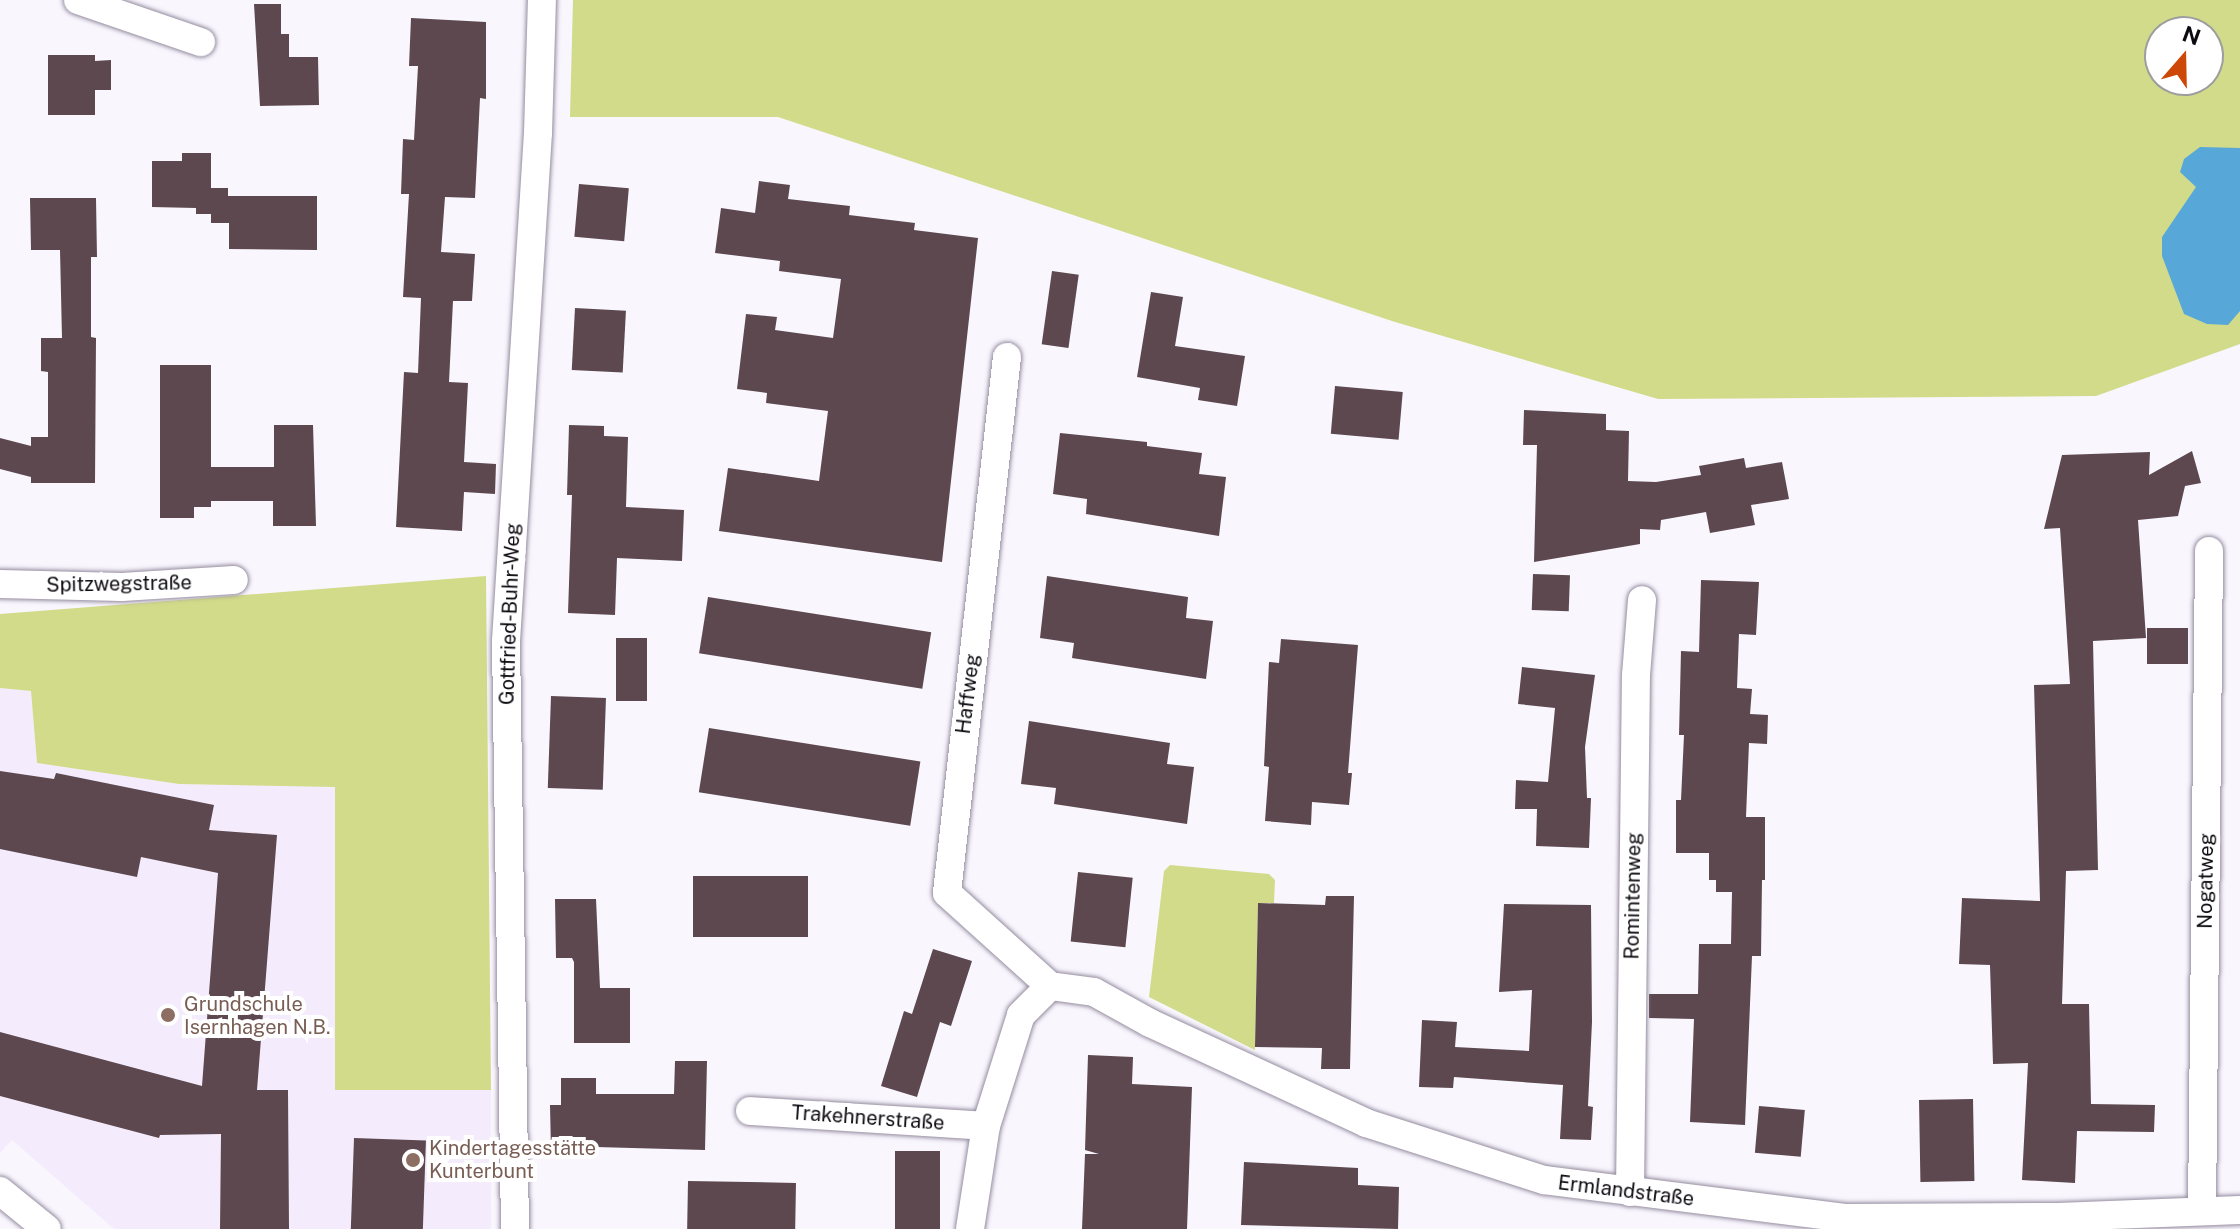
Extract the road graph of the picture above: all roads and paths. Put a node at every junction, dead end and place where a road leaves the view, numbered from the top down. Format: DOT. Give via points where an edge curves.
graph roads {
  1 [pos="78,0"];
  2 [pos="542,0"];
  3 [pos="201,42"];
  4 [pos="1007,357"];
  5 [pos="2209,551"];
  6 [pos="234,580"];
  7 [pos="1,585"];
  8 [pos="1642,600"];
  9 [pos="1050,986"];
  10 [pos="750,1111"];
  11 [pos="986,1126"];
  12 [pos="0,1191"];
  13 [pos="1630,1192"];
  14 [pos="2240,1210"];
  15 [pos="2202,1211"];
  16 [pos="47,1229"];
  17 [pos="515,1229"];
  18 [pos="970,1229"];
  1 -- 3 [label="street"];
  2 -- 17 [label="street, Gottfried-Buhr-Weg" via="506,641"];
  4 -- 9 [label="street, Haffweg" via="947,893"];
  5 -- 15 [label="street, Nogatweg"];
  6 -- 7 [label="street, Spitzwegstraße" via="122,587"];
  8 -- 13 [label="street, Romintenweg" via="1636,675"];
  9 -- 11 [label="street" via="1021,1015"];
  9 -- 13 [label="street, Ermlandstraße" via="1094,992 1366,1123 1544,1180"];
  10 -- 11 [label="street, Trakehnerstraße"];
  11 -- 18 [label="street"];
  12 -- 16 [label="street"];
  13 -- 15 [label="street, Ermlandstraße" via="1845,1218"];
  14 -- 15 [label="street, Ermlandstraße"];
}
